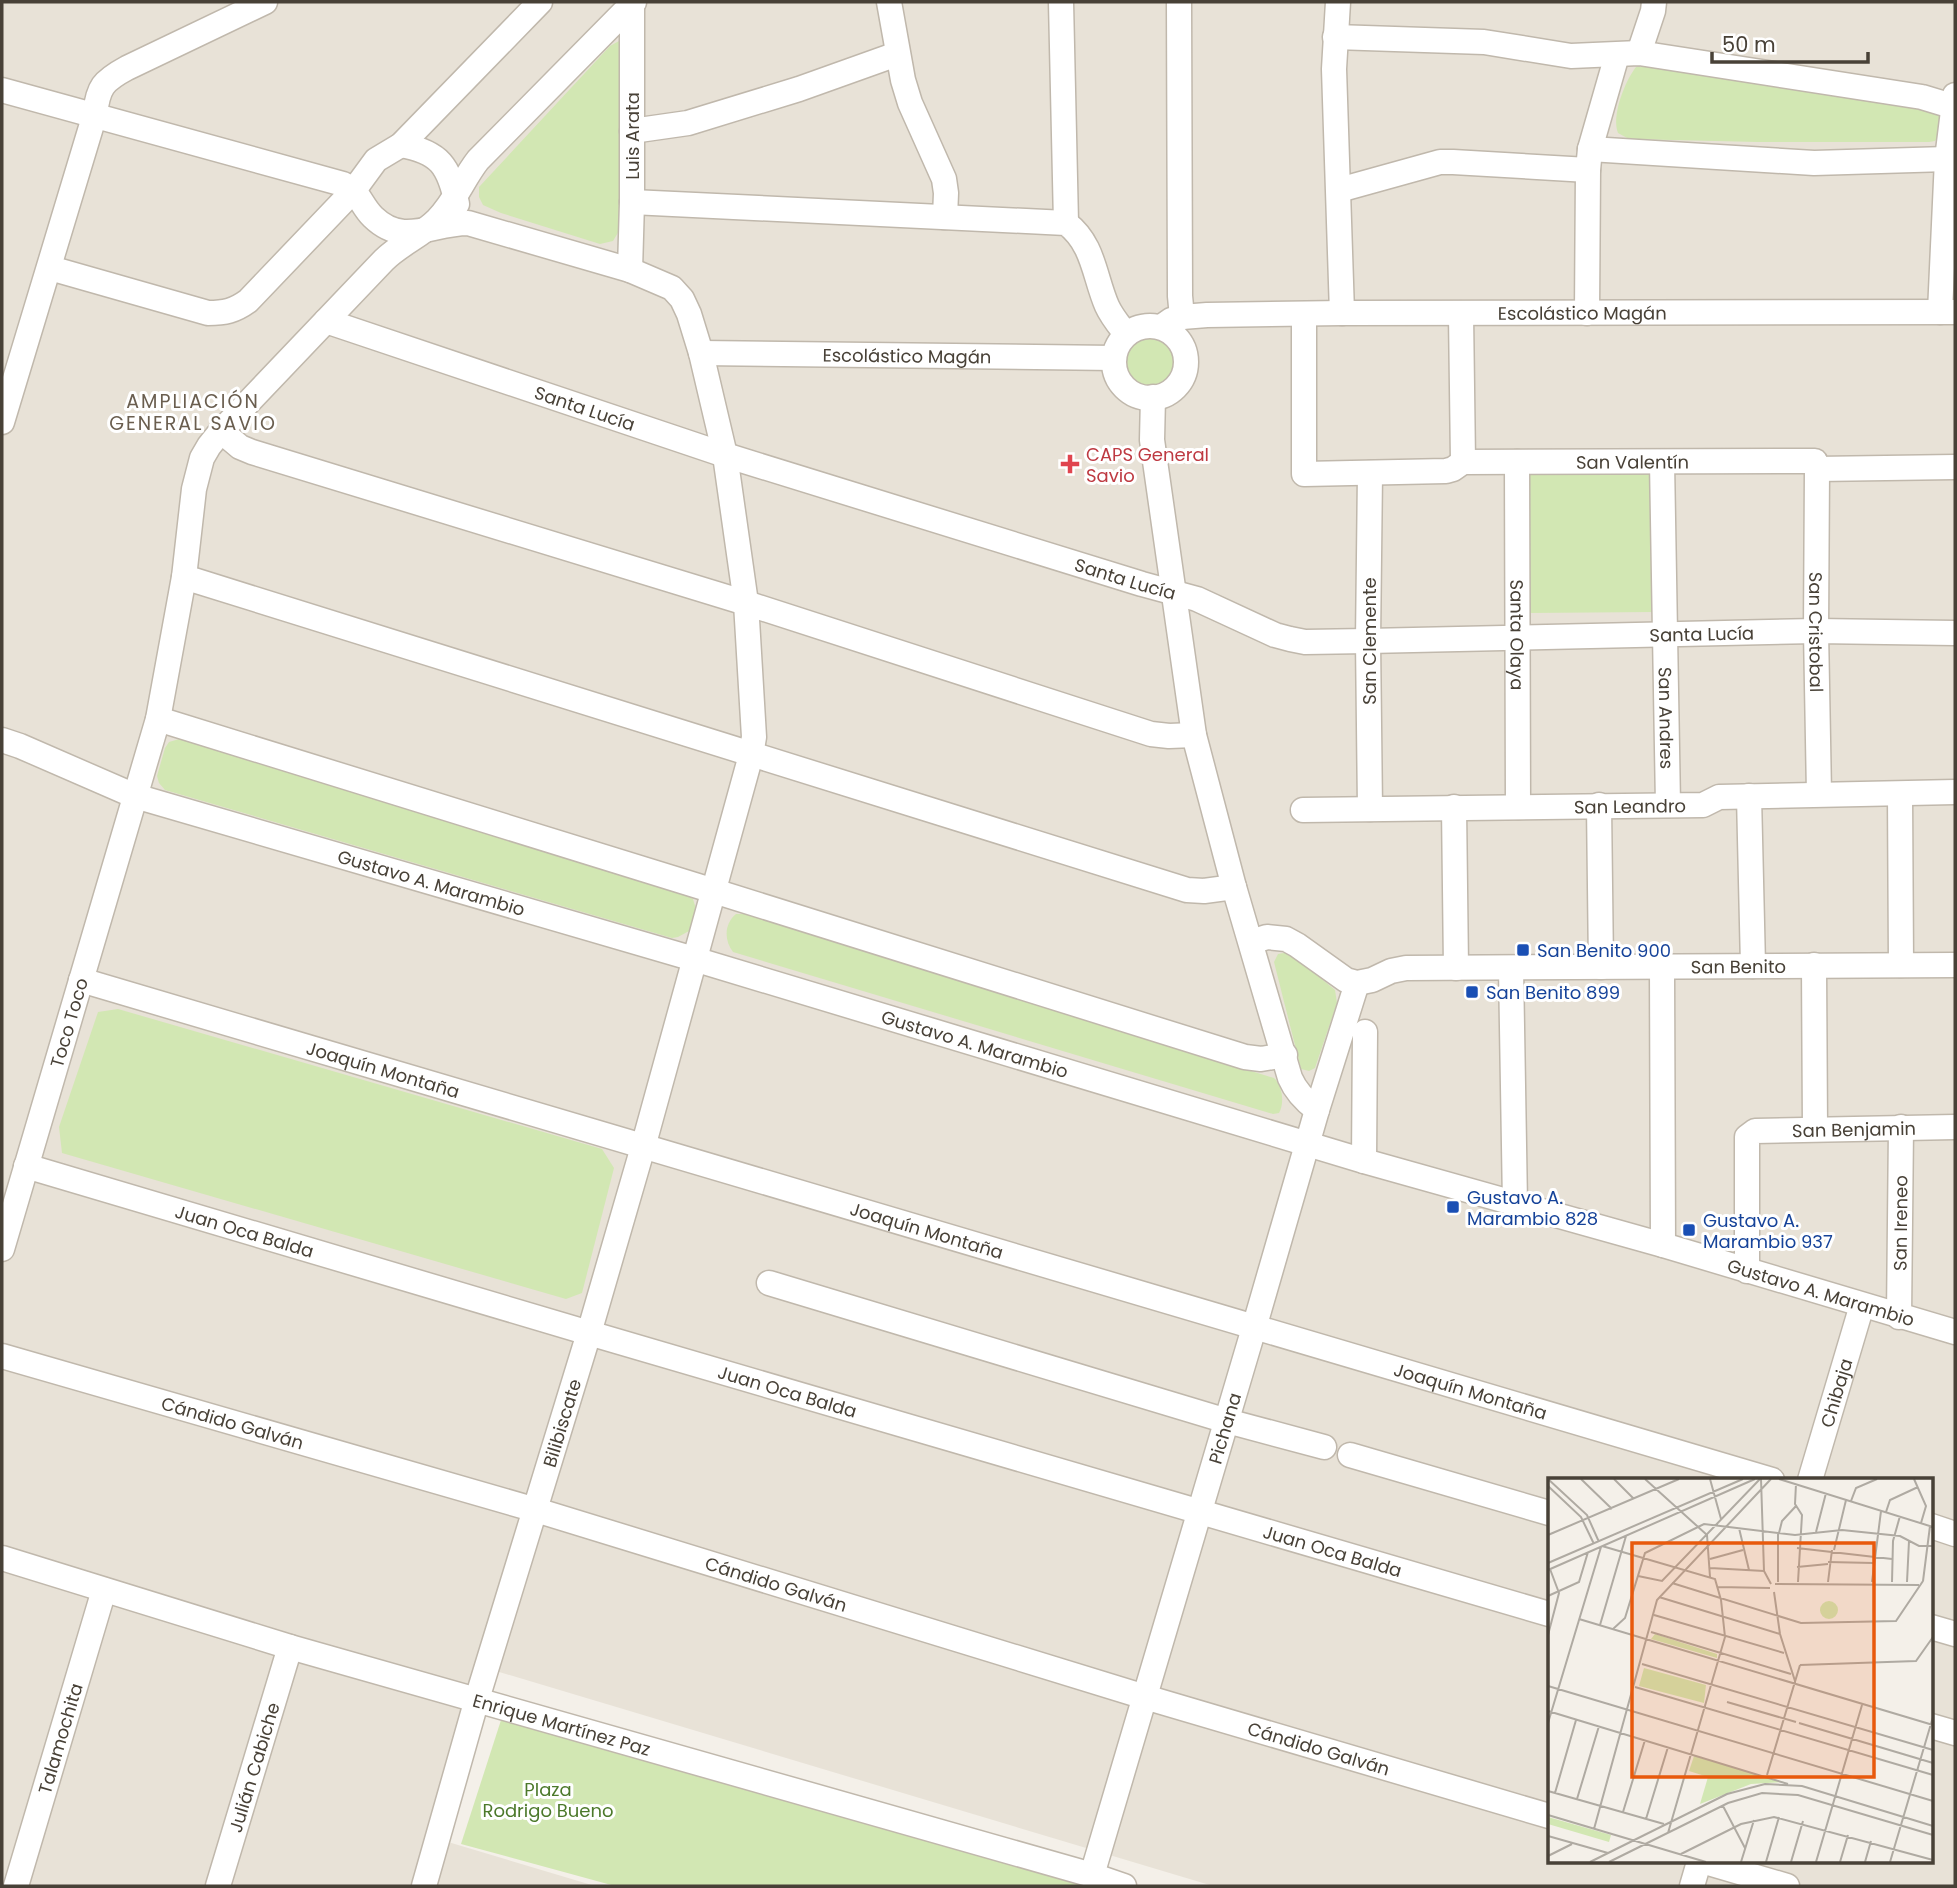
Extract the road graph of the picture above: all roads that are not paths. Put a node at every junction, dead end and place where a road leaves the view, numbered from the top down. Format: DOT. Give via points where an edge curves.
graph roads {
  1 [pos="265,2"];
  2 [pos="540,2"];
  3 [pos="632,2"];
  4 [pos="889,2"];
  5 [pos="1061,2"];
  6 [pos="1179,2"];
  7 [pos="1338,2"];
  8 [pos="1654,2"];
  9 [pos="1335,37"];
  10 [pos="897,54"];
  11 [pos="1628,54"];
  12 [pos="2,90"];
  13 [pos="1954,103"];
  14 [pos="95,114"];
  15 [pos="632,131"];
  16 [pos="401,145"];
  17 [pos="1947,159"];
  18 [pos="1589,160"];
  19 [pos="354,190"];
  20 [pos="1339,190"];
  21 [pos="456,196"];
  22 [pos="632,202"];
  23 [pos="945,217"];
  24 [pos="468,223"];
  25 [pos="1066,223"];
  26 [pos="421,232"];
  27 [pos="50,268"];
  28 [pos="630,270"];
  29 [pos="1948,312"];
  30 [pos="1342,313"];
  31 [pos="1461,313"];
  32 [pos="1587,313"];
  33 [pos="1304,314"];
  34 [pos="1207,315"];
  35 [pos="326,321"];
  36 [pos="1171,322"];
  37 [pos="1126,334"];
  38 [pos="701,353"];
  39 [pos="1114,358"];
  40 [pos="1186,363"];
  41 [pos="1153,397"];
  42 [pos="2,422"];
  43 [pos="221,432"];
  44 [pos="724,455"];
  45 [pos="1463,462"];
  46 [pos="1517,462"];
  47 [pos="1662,462"];
  48 [pos="1955,467"];
  49 [pos="1817,469"];
  50 [pos="1370,472"];
  51 [pos="184,577"];
  52 [pos="1173,592"];
  53 [pos="746,603"];
  54 [pos="1816,631"];
  55 [pos="1955,634"];
  56 [pos="1666,635"];
  57 [pos="1518,637"];
  58 [pos="1368,641"];
  59 [pos="158,719"];
  60 [pos="1195,735"];
  61 [pos="2,740"];
  62 [pos="751,755"];
  63 [pos="1955,792"];
  64 [pos="1819,794"];
  65 [pos="1900,794"];
  66 [pos="135,796"];
  67 [pos="1749,796"];
  68 [pos="1599,805"];
  69 [pos="1668,805"];
  70 [pos="1454,807"];
  71 [pos="1518,807"];
  72 [pos="1370,809"];
  73 [pos="1303,810"];
  74 [pos="1234,887"];
  75 [pos="715,891"];
  76 [pos="1251,942"];
  77 [pos="694,959"];
  78 [pos="1814,965"];
  79 [pos="1901,965"];
  80 [pos="1955,965"];
  81 [pos="1753,966"];
  82 [pos="1601,967"];
  83 [pos="1662,967"];
  84 [pos="1456,968"];
  85 [pos="1511,968"];
  86 [pos="81,980"];
  87 [pos="1357,983"];
  88 [pos="1365,1032"];
  89 [pos="1285,1055"];
  90 [pos="1317,1110"];
  91 [pos="1901,1127"];
  92 [pos="1955,1127"];
  93 [pos="1815,1129"];
  94 [pos="1308,1142"];
  95 [pos="643,1147"];
  96 [pos="1364,1161"];
  97 [pos="26,1166"];
  98 [pos="1515,1204"];
  99 [pos="1663,1245"];
  100 [pos="2,1249"];
  101 [pos="1747,1271"];
  102 [pos="769,1283"];
  103 [pos="1863,1305"];
  104 [pos="1899,1317"];
  105 [pos="1254,1328"];
  106 [pos="1955,1332"];
  107 [pos="589,1334"];
  108 [pos="2,1356"];
  109 [pos="1227,1421"];
  110 [pos="1324,1447"];
  111 [pos="1350,1455"];
  112 [pos="1765,1478"];
  113 [pos="1811,1478"];
  114 [pos="536,1510"];
  115 [pos="1199,1512"];
  116 [pos="1548,1513"];
  117 [pos="1932,1526"];
  118 [pos="1955,1534"];
  119 [pos="2,1558"];
  120 [pos="104,1590"];
  121 [pos="1548,1614"];
  122 [pos="1932,1627"];
  123 [pos="1955,1634"];
  124 [pos="290,1647"];
  125 [pos="1145,1697"];
  126 [pos="477,1699"];
  127 [pos="1932,1726"];
  128 [pos="1955,1733"];
  129 [pos="1548,1816"];
  130 [pos="1698,1864"];
  131 [pos="1711,1864"];
  132 [pos="1092,1875"];
  133 [pos="16,1886"];
  134 [pos="218,1886"];
  135 [pos="424,1886"];
  136 [pos="1124,1886"];
  137 [pos="1692,1886"];
  138 [pos="1787,1886"];
  1 -- 14 [label="street" via="109,78 100,89"];
  2 -- 16 [label="street"];
  3 -- 15 [label="street, Luis Arata"];
  3 -- 21 [label="street" via="478,160"];
  4 -- 10 [label="street"];
  5 -- 25 [label="street"];
  6 -- 36 [label="street" via="1180,296"];
  7 -- 9 [label="street"];
  8 -- 11 [label="street" via="1648,26"];
  9 -- 11 [label="street" via="1484,42 1571,56"];
  9 -- 20 [label="street"];
  10 -- 15 [label="street" via="688,123"];
  10 -- 23 [label="street" via="910,103 944,179"];
  11 -- 13 [label="street"];
  11 -- 18 [label="street"];
  12 -- 14 [label="street"];
  13 -- 17 [label="street"];
  14 -- 19 [label="street"];
  14 -- 27 [label="street"];
  15 -- 22 [label="street, Luis Arata"];
  16 -- 19 [label="street" via="376,160"];
  16 -- 21 [label="street" via="438,159 447,169"];
  17 -- 18 [label="street" via="1814,163"];
  17 -- 29 [label="street"];
  18 -- 20 [label="street" via="1440,162"];
  18 -- 32 [label="street"];
  19 -- 26 [label="street" via="379,223 391,230"];
  19 -- 27 [label="street" via="234,311 208,313"];
  20 -- 30 [label="street"];
  21 -- 24 [label="street" via="461,216"];
  21 -- 26 [label="street"];
  22 -- 23 [label="street"];
  22 -- 28 [label="street, Luis Arata"];
  23 -- 25 [label="street"];
  24 -- 26 [label="street"];
  24 -- 28 [label="street, Bilibiscate"];
  25 -- 37 [label="street" via="1085,242 1106,304"];
  26 -- 35 [label="street, Toco Toco" via="395,249"];
  27 -- 42 [label="street"];
  28 -- 38 [label="street, Bilibiscate" via="672,288 682,299"];
  29 -- 32 [label="street, Escolástico Magán"];
  30 -- 31 [label="street, Escolástico Magán"];
  30 -- 33 [label="street, Escolástico Magán"];
  31 -- 32 [label="street, Escolástico Magán"];
  31 -- 45 [label="street"];
  33 -- 34 [label="street, Escolástico Magán"];
  33 -- 50 [label="street, San Valentín" via="1304,474"];
  34 -- 36 [label="street, Escolástico Magán"];
  34 -- 40 [label="street" via="1191,340"];
  35 -- 43 [label="street, Toco Toco"];
  35 -- 44 [label="street, Santa Lucía"];
  36 -- 37 [label="street, Escolástico Magán"];
  36 -- 40 [label="street"];
  37 -- 39 [label="street"];
  38 -- 39 [label="street, Escolástico Magán"];
  38 -- 44 [label="street, Bilibiscate"];
  39 -- 41 [label="street" via="1117,378 1125,388 1135,395"];
  40 -- 41 [label="street" via="1178,384"];
  41 -- 52 [label="street" via="1152,440"];
  43 -- 51 [label="street, Toco Toco" via="202,458 197,477"];
  43 -- 53 [label="street" via="253,452"];
  44 -- 52 [label="street, Santa Lucía"];
  44 -- 53 [label="street, Bilibiscate"];
  45 -- 46 [label="street, San Valentín"];
  45 -- 50 [label="street, San Valentín" via="1446,471"];
  46 -- 47 [label="street, San Valentín"];
  46 -- 57 [label="street, Santa Olaya"];
  47 -- 49 [label="street, San Valentín" via="1815,461"];
  47 -- 56 [label="street, San Andres"];
  48 -- 49 [label="street, San Valentín"];
  49 -- 54 [label="street, San Cristobal"];
  50 -- 58 [label="street, San Clemente"];
  51 -- 59 [label="street, Toco Toco"];
  51 -- 62 [label="street"];
  52 -- 58 [label="street, Santa Lucía" via="1290,639"];
  52 -- 60 [label="street"];
  53 -- 60 [label="street" via="1151,734"];
  53 -- 62 [label="street, Bilibiscate" via="754,737"];
  54 -- 55 [label="street, Santa Lucía"];
  54 -- 56 [label="street, Santa Lucía"];
  54 -- 64 [label="street, San Cristobal"];
  56 -- 57 [label="street, Santa Lucía"];
  56 -- 69 [label="street, San Andres"];
  57 -- 58 [label="street, Santa Lucía"];
  57 -- 71 [label="street, Santa Olaya"];
  58 -- 72 [label="street, San Clemente"];
  59 -- 66 [label="street, Toco Toco"];
  59 -- 75 [label="street"];
  60 -- 74 [label="street"];
  61 -- 66 [label="street, Gustavo A. Marambio"];
  62 -- 74 [label="street" via="1187,890"];
  62 -- 75 [label="street, Bilibiscate"];
  63 -- 65 [label="street, San Leandro"];
  64 -- 65 [label="street, San Leandro"];
  64 -- 67 [label="street, San Leandro"];
  65 -- 79 [label="street"];
  66 -- 77 [label="street, Gustavo A. Marambio"];
  66 -- 86 [label="street, Toco Toco"];
  67 -- 69 [label="street, San Leandro" via="1719,797 1703,805"];
  67 -- 81 [label="street"];
  68 -- 69 [label="street, San Leandro"];
  68 -- 71 [label="street, San Leandro"];
  68 -- 82 [label="street"];
  70 -- 71 [label="street, San Leandro"];
  70 -- 72 [label="street, San Leandro"];
  70 -- 84 [label="street"];
  72 -- 73 [label="street, San Leandro"];
  74 -- 76 [label="street"];
  75 -- 77 [label="street, Bilibiscate"];
  75 -- 89 [label="street" via="1245,1057"];
  76 -- 87 [label="street" via="1267,937 1286,939"];
  76 -- 89 [label="street"];
  77 -- 94 [label="street, Gustavo A. Marambio"];
  77 -- 95 [label="street, Bilibiscate"];
  78 -- 79 [label="street, San Benito"];
  78 -- 81 [label="street, San Benito"];
  78 -- 93 [label="street"];
  79 -- 80 [label="street, San Benito"];
  81 -- 83 [label="street, San Benito"];
  82 -- 83 [label="street, San Benito"];
  82 -- 85 [label="street, San Benito"];
  83 -- 99 [label="street"];
  84 -- 85 [label="street, San Benito"];
  84 -- 87 [label="street, San Benito" via="1406,968"];
  85 -- 98 [label="street"];
  86 -- 95 [label="street, Joaquín Montaña"];
  86 -- 97 [label="street, Toco Toco"];
  87 -- 90 [label="street, Pichana"];
  88 -- 96 [label="street"];
  89 -- 90 [label="street" via="1294,1088"];
  90 -- 94 [label="street, Pichana"];
  91 -- 92 [label="street, San Benjamin"];
  91 -- 93 [label="street, San Benjamin"];
  91 -- 104 [label="street, San Ireneo"];
  93 -- 101 [label="street, San Benjamin" via="1755,1131 1747,1137"];
  94 -- 96 [label="street, Gustavo A. Marambio"];
  94 -- 105 [label="street, Pichana"];
  95 -- 105 [label="street, Joaquín Montaña"];
  95 -- 107 [label="street, Bilibiscate"];
  96 -- 98 [label="street, Gustavo A. Marambio"];
  97 -- 100 [label="street, Toco Toco"];
  97 -- 107 [label="street, Juan Oca Balda"];
  98 -- 99 [label="street, Gustavo A. Marambio"];
  99 -- 101 [label="street, Gustavo A. Marambio"];
  101 -- 103 [label="street, Gustavo A. Marambio"];
  102 -- 109 [label="street"];
  103 -- 104 [label="street, Gustavo A. Marambio"];
  103 -- 113 [label="street, Chibaja"];
  104 -- 106 [label="street, Gustavo A. Marambio"];
  105 -- 109 [label="street, Pichana"];
  105 -- 112 [label="street, Joaquín Montaña"];
  107 -- 114 [label="street, Bilibiscate"];
  107 -- 115 [label="street, Juan Oca Balda"];
  108 -- 114 [label="street, Cándido Galván"];
  109 -- 110 [label="street"];
  109 -- 115 [label="street, Pichana"];
  111 -- 116 [label="street"];
  114 -- 125 [label="street, Cándido Galván"];
  114 -- 126 [label="street, Bilibiscate"];
  115 -- 121 [label="street, Juan Oca Balda"];
  115 -- 125 [label="street, Pichana"];
  117 -- 118 [label="street"];
  119 -- 120 [label="street, Enrique Martínez Paz"];
  120 -- 124 [label="street, Enrique Martínez Paz"];
  120 -- 133 [label="street, Talamochita"];
  122 -- 123 [label="street"];
  124 -- 126 [label="street, Enrique Martínez Paz"];
  124 -- 134 [label="street, Julián Cabiche"];
  125 -- 129 [label="street, Cándido Galván"];
  125 -- 132 [label="street, Pichana"];
  126 -- 132 [label="street, Enrique Martínez Paz"];
  126 -- 135 [label="street, Bilibiscate"];
  127 -- 128 [label="street"];
  130 -- 137 [label="street"];
  131 -- 138 [label="street"];
  132 -- 136 [label="street, Enrique Martínez Paz"];
}
